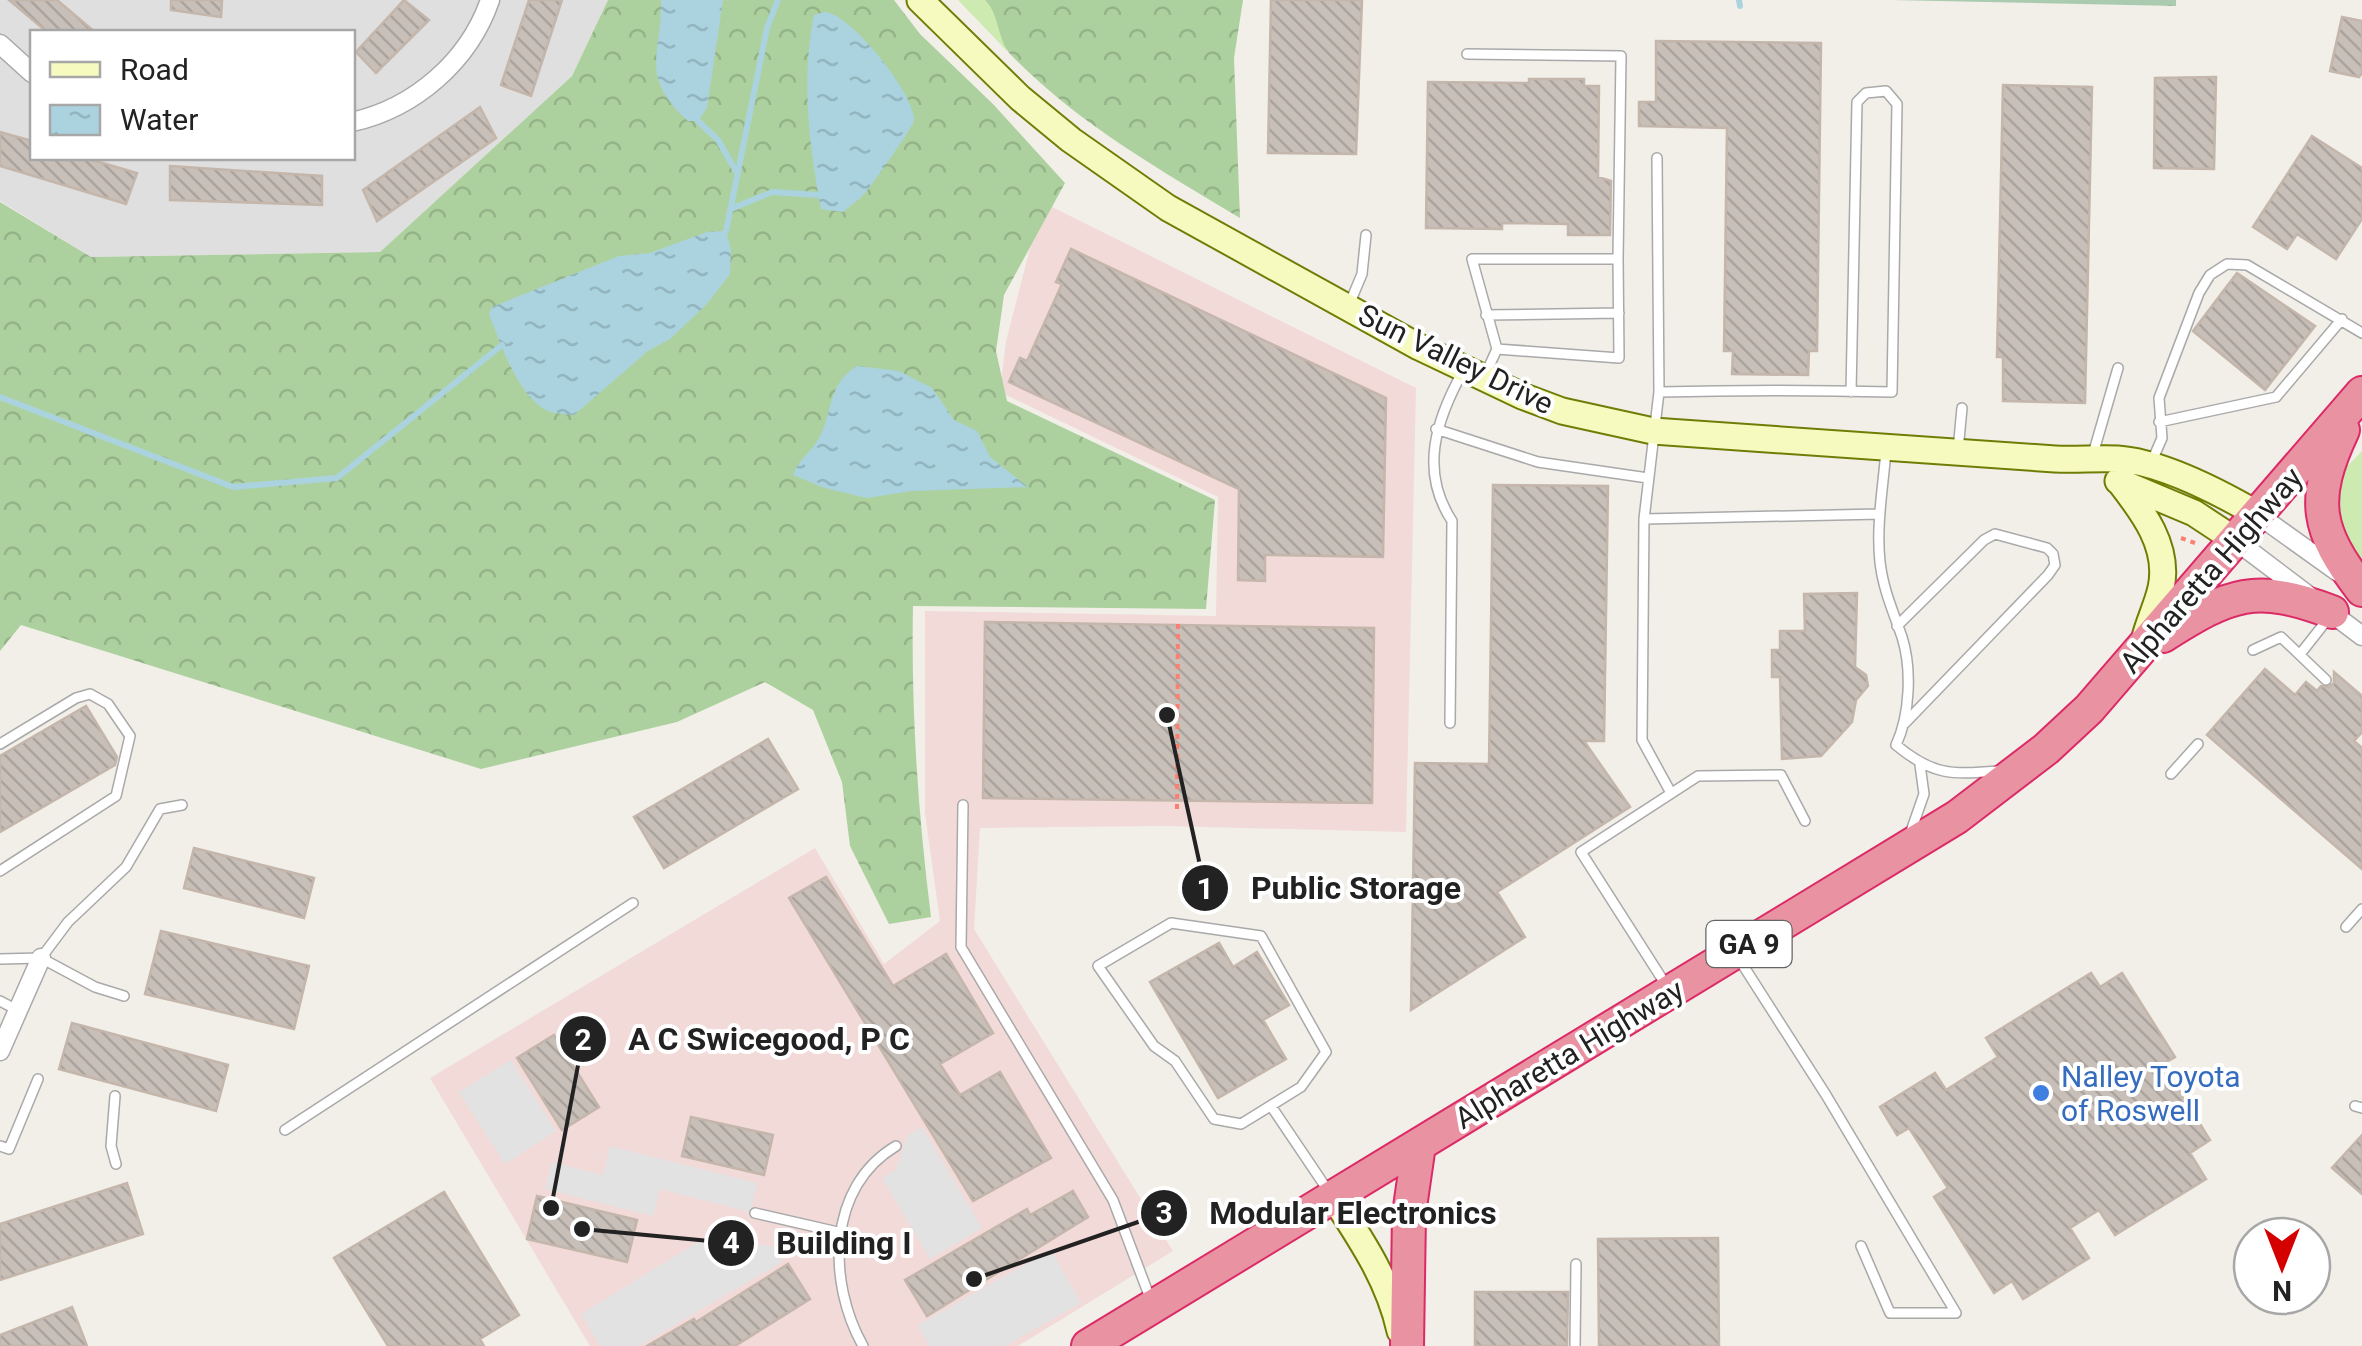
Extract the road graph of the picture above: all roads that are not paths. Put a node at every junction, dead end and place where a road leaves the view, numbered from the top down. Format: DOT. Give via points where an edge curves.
graph roads {
  1 [pos="490,0"];
  2 [pos="920,0"];
  3 [pos="0,44"];
  4 [pos="1466,54"];
  5 [pos="30,71"];
  6 [pos="355,121"];
  7 [pos="1658,158"];
  8 [pos="1366,235"];
  9 [pos="1618,259"];
  10 [pos="1348,307"];
  11 [pos="1618,312"];
  12 [pos="1486,314"];
  13 [pos="2342,319"];
  14 [pos="2362,333"];
  15 [pos="1497,350"];
  16 [pos="2118,368"];
  17 [pos="1474,374"];
  18 [pos="1658,392"];
  19 [pos="1852,392"];
  20 [pos="2362,395"];
  21 [pos="1962,408"];
  22 [pos="2159,422"];
  23 [pos="1436,429"];
  24 [pos="1653,431"];
  25 [pos="1886,449"];
  26 [pos="1958,452"];
  27 [pos="2091,461"];
  28 [pos="2150,466"];
  29 [pos="1648,478"];
  30 [pos="2119,481"];
  31 [pos="1880,514"];
  32 [pos="2257,514"];
  33 [pos="1644,520"];
  34 [pos="2234,540"];
  35 [pos="2362,590"];
  36 [pos="2332,612"];
  37 [pos="1897,626"];
  38 [pos="2362,636"];
  39 [pos="2142,649"];
  40 [pos="2254,650"];
  41 [pos="2301,654"];
  42 [pos="2326,680"];
  43 [pos="1905,723"];
  44 [pos="1450,724"];
  45 [pos="0,744"];
  46 [pos="2198,744"];
  47 [pos="1920,764"];
  48 [pos="2022,768"];
  49 [pos="2171,774"];
  50 [pos="1672,793"];
  51 [pos="963,805"];
  52 [pos="182,806"];
  53 [pos="1804,820"];
  54 [pos="1902,850"];
  55 [pos="0,871"];
  56 [pos="633,903"];
  57 [pos="2362,909"];
  58 [pos="2346,928"];
  59 [pos="1735,952"];
  60 [pos="41,958"];
  61 [pos="0,959"];
  62 [pos="1670,992"];
  63 [pos="124,996"];
  64 [pos="0,1001"];
  65 [pos="19,1011"];
  66 [pos="0,1051"];
  67 [pos="38,1079"];
  68 [pos="115,1096"];
  69 [pos="1271,1106"];
  70 [pos="286,1130"];
  71 [pos="1419,1145"];
  72 [pos="0,1146"];
  73 [pos="896,1146"];
  74 [pos="116,1164"];
  75 [pos="1334,1198"];
  76 [pos="754,1213"];
  77 [pos="842,1233"];
  78 [pos="1861,1246"];
  79 [pos="1576,1264"];
  80 [pos="1153,1307"];
  81 [pos="1090,1345"];
  82 [pos="864,1346"];
  83 [pos="1404,1346"];
  84 [pos="1574,1346"];
  1 -- 6 [label="street" via="463,51 432,82 392,109"];
  2 -- 10 [label="street, Sun Valley Drive" via="1070,140 1168,208"];
  3 -- 5 [label="street"];
  4 -- 9 [label="lane" via="1621,56"];
  7 -- 18 [label="lane"];
  8 -- 10 [label="lane" via="1362,274"];
  9 -- 11 [label="lane"];
  9 -- 12 [label="lane" via="1472,259"];
  10 -- 17 [label="street, Sun Valley Drive"];
  11 -- 12 [label="lane"];
  11 -- 15 [label="lane" via="1619,358"];
  12 -- 15 [label="lane"];
  13 -- 14 [label="lane"];
  13 -- 22 [label="lane" via="2276,397"];
  13 -- 22 [label="lane" via="2247,266 2227,264 2199,293 2159,398"];
  15 -- 17 [label="lane"];
  16 -- 27 [label="lane"];
  17 -- 23 [label="lane"];
  17 -- 24 [label="street, Sun Valley Drive" via="1562,410"];
  18 -- 19 [label="lane"];
  18 -- 24 [label="lane"];
  19 -- 19 [label="lane" via="1892,392 1896,104 1886,91 1866,93 1857,102"];
  20 -- 32 [label="highway, Alpharetta Highway / GA 9"];
  20 -- 35 [label="highway" via="2331,456 2321,504 2337,557"];
  21 -- 26 [label="lane"];
  22 -- 28 [label="lane" via="2162,438"];
  23 -- 29 [label="lane" via="1538,462"];
  23 -- 44 [label="lane" via="1437,498 1452,521"];
  24 -- 25 [label="street, Sun Valley Drive"];
  24 -- 29 [label="lane"];
  25 -- 26 [label="street, Sun Valley Drive"];
  25 -- 31 [label="lane"];
  26 -- 27 [label="street, Sun Valley Drive"];
  27 -- 28 [label="street, Sun Valley Drive"];
  27 -- 30 [label="street"];
  28 -- 32 [label="street, Sun Valley Drive"];
  29 -- 33 [label="lane"];
  30 -- 34 [label="street" via="2194,513"];
  30 -- 39 [label="street" via="2162,555 2160,592"];
  31 -- 33 [label="lane"];
  31 -- 37 [label="lane" via="1879,559"];
  32 -- 34 [label="highway, Alpharetta Highway / GA 9"];
  32 -- 35 [label="street, Sun Valley Drive"];
  33 -- 50 [label="lane" via="1642,740"];
  34 -- 36 [label="street"];
  34 -- 39 [label="highway, Alpharetta Highway / GA 9"];
  36 -- 38 [label="street"];
  36 -- 39 [label="highway" via="2292,597 2240,598"];
  36 -- 41 [label="lane"];
  37 -- 43 [label="lane" via="1907,674"];
  37 -- 43 [label="lane" via="1995,534 2053,554 2056,564 2048,575"];
  39 -- 48 [label="highway, Alpharetta Highway / GA 9" via="2076,722"];
  40 -- 41 [label="lane" via="2280,637"];
  41 -- 42 [label="lane"];
  43 -- 47 [label="lane" via="1896,744"];
  45 -- 55 [label="lane" via="90,694 108,704 130,736 116,796"];
  46 -- 49 [label="lane"];
  47 -- 48 [label="lane" via="1961,772"];
  47 -- 54 [label="lane" via="1924,794"];
  48 -- 54 [label="highway, Alpharetta Highway / GA 9"];
  50 -- 53 [label="lane" via="1698,776 1781,775"];
  50 -- 62 [label="lane" via="1581,852"];
  51 -- 80 [label="lane" via="960,946 1113,1200"];
  52 -- 60 [label="lane" via="160,809 126,867"];
  54 -- 59 [label="highway, Alpharetta Highway / GA 9"];
  56 -- 70 [label="lane"];
  57 -- 58 [label="lane"];
  59 -- 62 [label="highway, Alpharetta Highway / GA 9"];
  59 -- 78 [label="lane" via="1956,1314 1890,1314"];
  60 -- 61 [label="lane"];
  60 -- 63 [label="lane"];
  60 -- 65 [label="street"];
  62 -- 71 [label="highway, Alpharetta Highway / GA 9"];
  64 -- 65 [label="lane"];
  65 -- 66 [label="street"];
  67 -- 72 [label="lane" via="10,1149"];
  68 -- 74 [label="lane"];
  69 -- 69 [label="lane" via="1301,1087 1326,1052 1261,936 1172,923 1098,966 1214,1119 1242,1124"];
  69 -- 75 [label="lane"];
  71 -- 75 [label="highway, Alpharetta Highway / GA 9"];
  71 -- 83 [label="highway"];
  73 -- 77 [label="lane" via="859,1177"];
  75 -- 80 [label="highway, Alpharetta Highway / GA 9"];
  75 -- 83 [label="street" via="1376,1263"];
  76 -- 77 [label="lane"];
  77 -- 82 [label="lane" via="841,1292"];
  79 -- 84 [label="lane"];
  80 -- 81 [label="highway, Alpharetta Highway / GA 9"];
}
